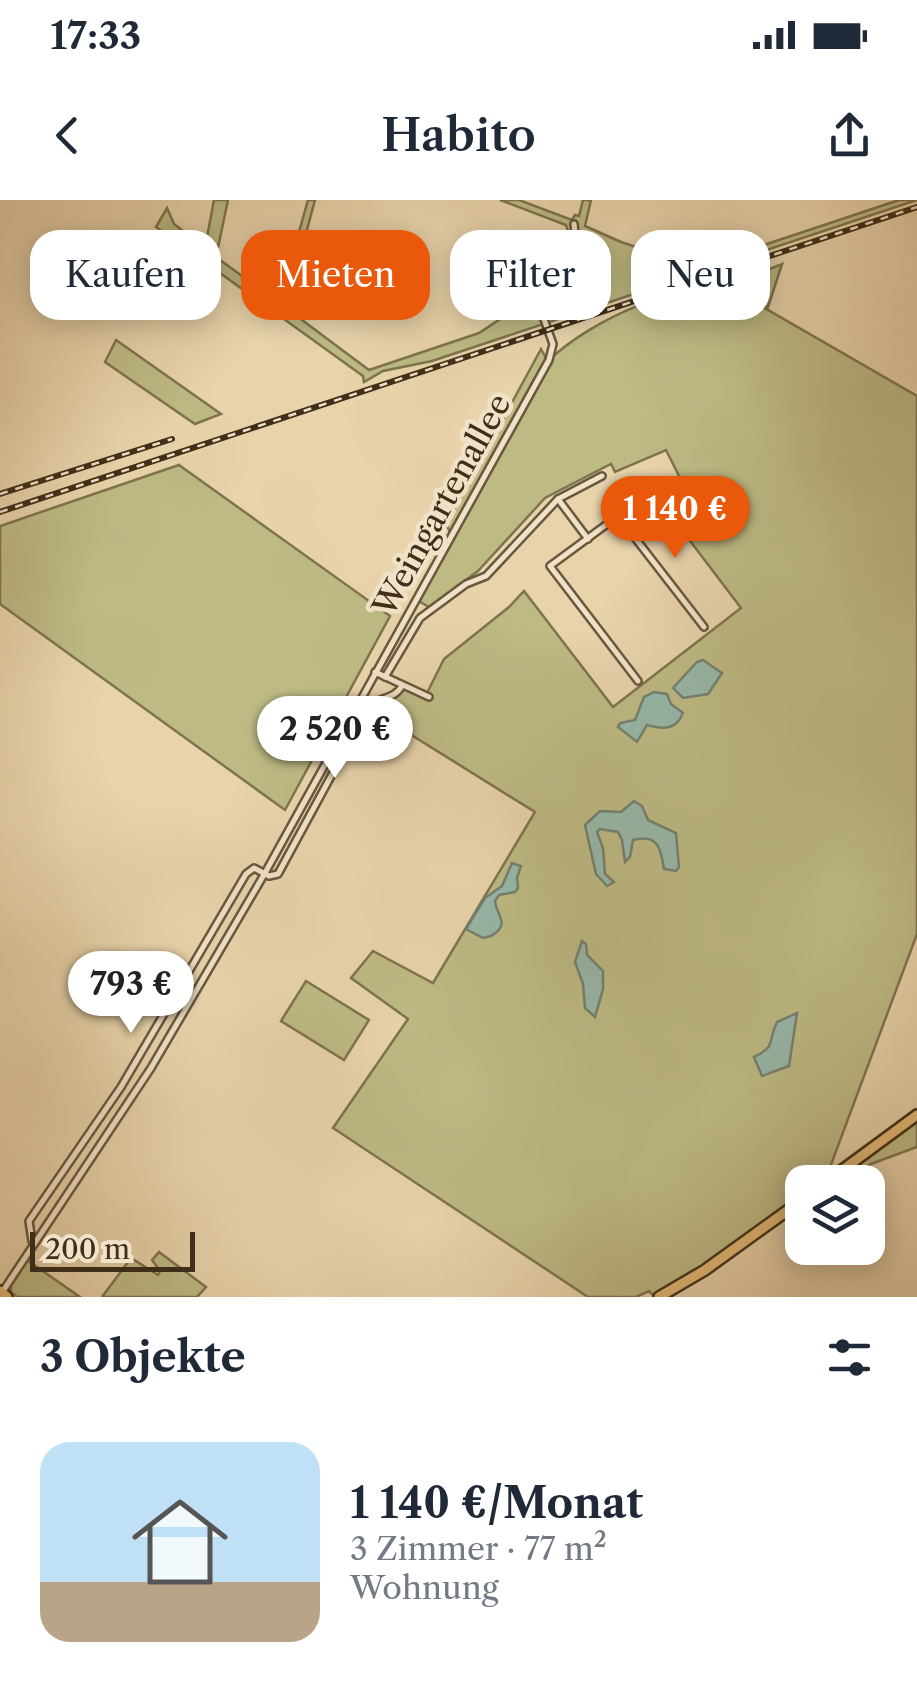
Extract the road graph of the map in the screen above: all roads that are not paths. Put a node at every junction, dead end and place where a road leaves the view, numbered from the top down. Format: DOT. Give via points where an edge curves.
graph roads {
  1 [pos="574,224"];
  2 [pos="602,476"];
  3 [pos="558,499"];
  4 [pos="588,539"];
  5 [pos="704,628"];
  6 [pos="374,672"];
  7 [pos="385,677"];
  8 [pos="638,682"];
  9 [pos="402,686"];
  10 [pos="429,697"];
  11 [pos="291,824"];
  12 [pos="301,831"];
  13 [pos="265,873"];
  14 [pos="206,945"];
  15 [pos="219,952"];
  16 [pos="917,1115"];
  17 [pos="849,1165"];
  18 [pos="785,1212"];
  19 [pos="32,1244"];
  20 [pos="3,1294"];
  21 [pos="659,1297"];
  1 -- 6 [label="street, Weingartenallee" via="580,274 541,310 553,344 549,360"];
  2 -- 3 [label="street, Weingartenallee"];
  3 -- 4 [label="street"];
  3 -- 7 [label="street, Weingartenallee" via="486,576 420,618"];
  4 -- 5 [label="street" via="618,516"];
  4 -- 8 [label="street" via="550,566"];
  6 -- 7 [label="street"];
  6 -- 11 [label="street, Weingartenallee"];
  7 -- 9 [label="street"];
  9 -- 10 [label="street"];
  9 -- 12 [label="street, Weingartenallee" via="368,708"];
  11 -- 12 [label="street"];
  11 -- 13 [label="street, Weingartenallee"];
  12 -- 13 [label="street, Weingartenallee" via="278,874"];
  13 -- 14 [label="street, Weingartenallee" via="254,868 246,874"];
  13 -- 15 [label="street, Weingartenallee"];
  14 -- 15 [label="street"];
  14 -- 19 [label="street, Weingartenallee" via="121,1087 29,1221"];
  15 -- 19 [label="street, Weingartenallee" via="152,1068"];
  16 -- 17 [label="main road"];
  18 -- 21 [label="main road"];
  19 -- 20 [label="street, Weingartenallee"];
}
